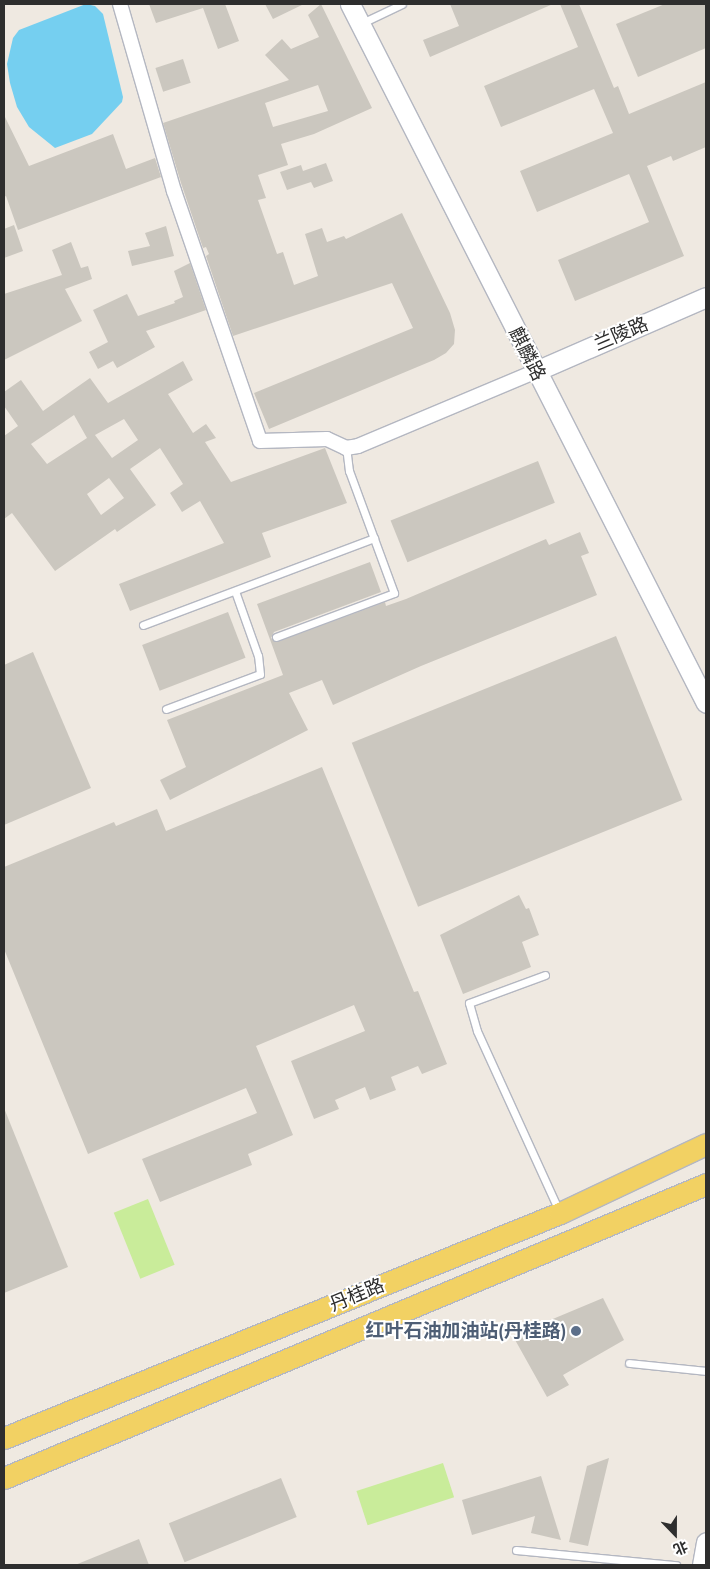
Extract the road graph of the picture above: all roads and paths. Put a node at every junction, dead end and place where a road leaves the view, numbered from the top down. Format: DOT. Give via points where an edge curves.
graph roads {
  1 [pos="120,4"];
  2 [pos="350,4"];
  3 [pos="402,4"];
  4 [pos="360,24"];
  5 [pos="706,297"];
  6 [pos="536,371"];
  7 [pos="346,448"];
  8 [pos="374,538"];
  9 [pos="234,591"];
  10 [pos="143,625"];
  11 [pos="276,636"];
  12 [pos="706,703"];
  13 [pos="166,709"];
  14 [pos="545,975"];
  15 [pos="706,1144"];
  16 [pos="706,1184"];
  17 [pos="560,1213"];
  18 [pos="629,1363"];
  19 [pos="706,1371"];
  20 [pos="4,1438"];
  21 [pos="4,1478"];
  22 [pos="706,1542"];
  23 [pos="516,1550"];
  24 [pos="676,1565"];
  25 [pos="702,1565"];
  1 -- 7 [label="street" via="174,190 260,441 327,439"];
  2 -- 4 [label="street, 麒麟路"];
  3 -- 4 [label="lane"];
  4 -- 6 [label="street, 麒麟路"];
  5 -- 6 [label="street, 兰陵路"];
  6 -- 7 [label="street" via="358,446"];
  6 -- 12 [label="street, 麒麟路"];
  7 -- 8 [label="lane" via="349,471"];
  8 -- 9 [label="lane"];
  8 -- 11 [label="lane" via="394,593"];
  9 -- 10 [label="lane"];
  9 -- 13 [label="lane" via="258,656 260,674"];
  14 -- 17 [label="lane" via="469,1003 477,1030"];
  15 -- 17 [label="main road, 丹桂路"];
  16 -- 21 [label="main road, 丹桂路"];
  17 -- 20 [label="main road, 丹桂路"];
  18 -- 19 [label="lane"];
  22 -- 25 [label="street"];
  23 -- 24 [label="lane"];
}
